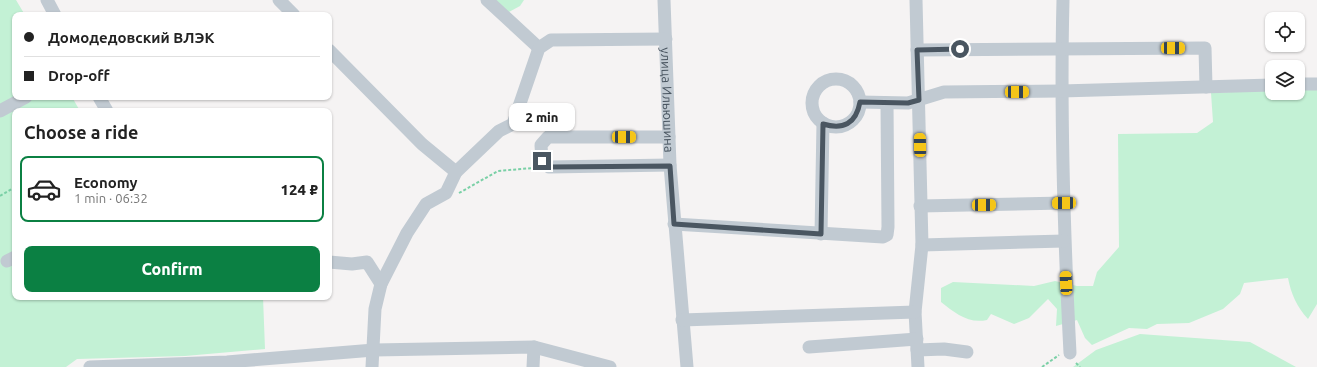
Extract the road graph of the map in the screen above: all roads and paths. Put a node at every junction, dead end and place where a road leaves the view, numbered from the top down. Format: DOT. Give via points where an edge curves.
graph roads {
  1 [pos="47,0"];
  2 [pos="280,0"];
  3 [pos="487,0"];
  4 [pos="664,0"];
  5 [pos="916,0"];
  6 [pos="1063,0"];
  7 [pos="53,12"];
  8 [pos="291,12"];
  9 [pos="666,39"];
  10 [pos="539,48"];
  11 [pos="1061,48"];
  12 [pos="917,50"];
  13 [pos="332,53"];
  14 [pos="1305,84"];
  15 [pos="1317,84"];
  16 [pos="1265,85"];
  17 [pos="1206,87"];
  18 [pos="1061,91"];
  19 [pos="20,100"];
  20 [pos="919,100"];
  21 [pos="860,102"];
  22 [pos="887,103"];
  23 [pos="0,111"];
  24 [pos="823,124"];
  25 [pos="669,137"];
  26 [pos="670,166"];
  27 [pos="549,167"];
  28 [pos="456,172"];
  29 [pos="12,189"];
  30 [pos="446,194"];
  31 [pos="0,196"];
  32 [pos="1064,203"];
  33 [pos="920,206"];
  34 [pos="674,224"];
  35 [pos="821,234"];
  36 [pos="1064,241"];
  37 [pos="922,245"];
  38 [pos="332,262"];
  39 [pos="381,284"];
  40 [pos="915,312"];
  41 [pos="682,320"];
  42 [pos="917,344"];
  43 [pos="534,347"];
  44 [pos="810,347"];
  45 [pos="374,350"];
  46 [pos="967,352"];
  47 [pos="1070,353"];
  48 [pos="227,364"];
  49 [pos="90,367"];
  50 [pos="372,367"];
  51 [pos="533,367"];
  52 [pos="610,367"];
  53 [pos="686,367"];
  54 [pos="918,367"];
  1 -- 7 [label="street"];
  2 -- 8 [label="street"];
  3 -- 10 [label="street"];
  4 -- 9 [label="street, улица Ильюшина"];
  5 -- 12 [label="street"];
  6 -- 11 [label="street"];
  9 -- 10 [label="street" via="551,40"];
  9 -- 25 [label="street, улица Ильюшина"];
  10 -- 28 [label="street" via="514,124 499,131"];
  11 -- 12 [label="street"];
  11 -- 17 [label="street" via="1205,48"];
  11 -- 18 [label="street"];
  12 -- 20 [label="street"];
  13 -- 28 [label="street" via="422,144"];
  14 -- 15 [label="street"];
  16 -- 17 [label="street"];
  17 -- 18 [label="street"];
  18 -- 20 [label="street" via="944,92"];
  18 -- 32 [label="street"];
  19 -- 23 [label="street"];
  20 -- 22 [label="street"];
  20 -- 33 [label="street"];
  21 -- 22 [label="street"];
  21 -- 24 [label="street" via="857,115 849,123 834,127"];
  21 -- 24 [label="street" via="859,95 850,83 833,78 823,82 816,89 812,102 813,111"];
  22 -- 35 [label="street" via="887,235 883,237"];
  24 -- 35 [label="street"];
  25 -- 26 [label="street, улица Ильюшина"];
  25 -- 27 [label="street" via="548,137 541,145 542,161"];
  26 -- 27 [label="street"];
  26 -- 34 [label="street, улица Ильюшина"];
  27 -- 30 [label="path" via="498,171 459,193"];
  28 -- 30 [label="street"];
  29 -- 31 [label="path"];
  30 -- 39 [label="street" via="426,204 407,233"];
  32 -- 33 [label="street"];
  32 -- 36 [label="street"];
  33 -- 37 [label="street"];
  34 -- 35 [label="street"];
  34 -- 41 [label="street, улица Ильюшина"];
  36 -- 37 [label="street"];
  36 -- 47 [label="street"];
  37 -- 40 [label="street"];
  38 -- 39 [label="street" via="368,262"];
  39 -- 45 [label="street" via="375,310"];
  40 -- 41 [label="street"];
  40 -- 42 [label="street"];
  41 -- 53 [label="street, улица Ильюшина"];
  42 -- 44 [label="street"];
  42 -- 46 [label="street"];
  42 -- 54 [label="street"];
  43 -- 45 [label="street"];
  43 -- 51 [label="street"];
  43 -- 52 [label="street"];
  45 -- 48 [label="street"];
  45 -- 50 [label="street"];
  48 -- 49 [label="street"];
}
